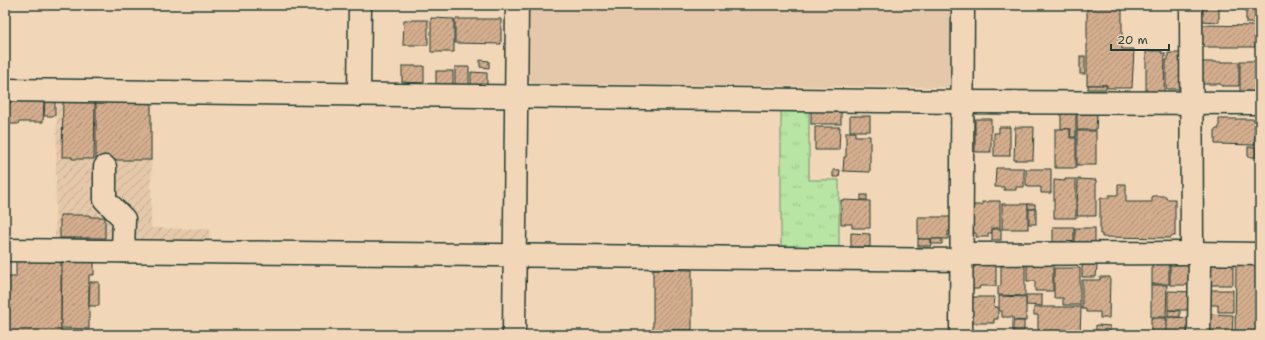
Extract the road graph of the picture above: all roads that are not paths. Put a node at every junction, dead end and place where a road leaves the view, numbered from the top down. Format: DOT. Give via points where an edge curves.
graph roads {
  1 [pos="360,5"];
  2 [pos="517,5"];
  3 [pos="963,5"];
  4 [pos="1191,5"];
  5 [pos="5,90"];
  6 [pos="359,95"];
  7 [pos="516,96"];
  8 [pos="962,102"];
  9 [pos="1191,102"];
  10 [pos="1260,103"];
  11 [pos="105,167"];
  12 [pos="5,250"];
  13 [pos="124,252"];
  14 [pos="1196,253"];
  15 [pos="1260,254"];
  16 [pos="514,255"];
  17 [pos="962,257"];
  18 [pos="514,335"];
  19 [pos="961,335"];
  20 [pos="1199,335"];
  1 -- 6 [label="street"];
  2 -- 7 [label="street"];
  3 -- 8 [label="street"];
  4 -- 9 [label="street"];
  5 -- 6 [label="street"];
  6 -- 7 [label="street"];
  7 -- 8 [label="street"];
  7 -- 16 [label="street"];
  8 -- 9 [label="street"];
  8 -- 17 [label="street"];
  9 -- 10 [label="street"];
  9 -- 14 [label="street"];
  11 -- 13 [label="street" via="105,200 124,219"];
  12 -- 13 [label="street"];
  13 -- 16 [label="street"];
  14 -- 15 [label="street"];
  14 -- 17 [label="street"];
  14 -- 20 [label="street"];
  16 -- 17 [label="street"];
  16 -- 18 [label="street"];
  17 -- 19 [label="street"];
}
